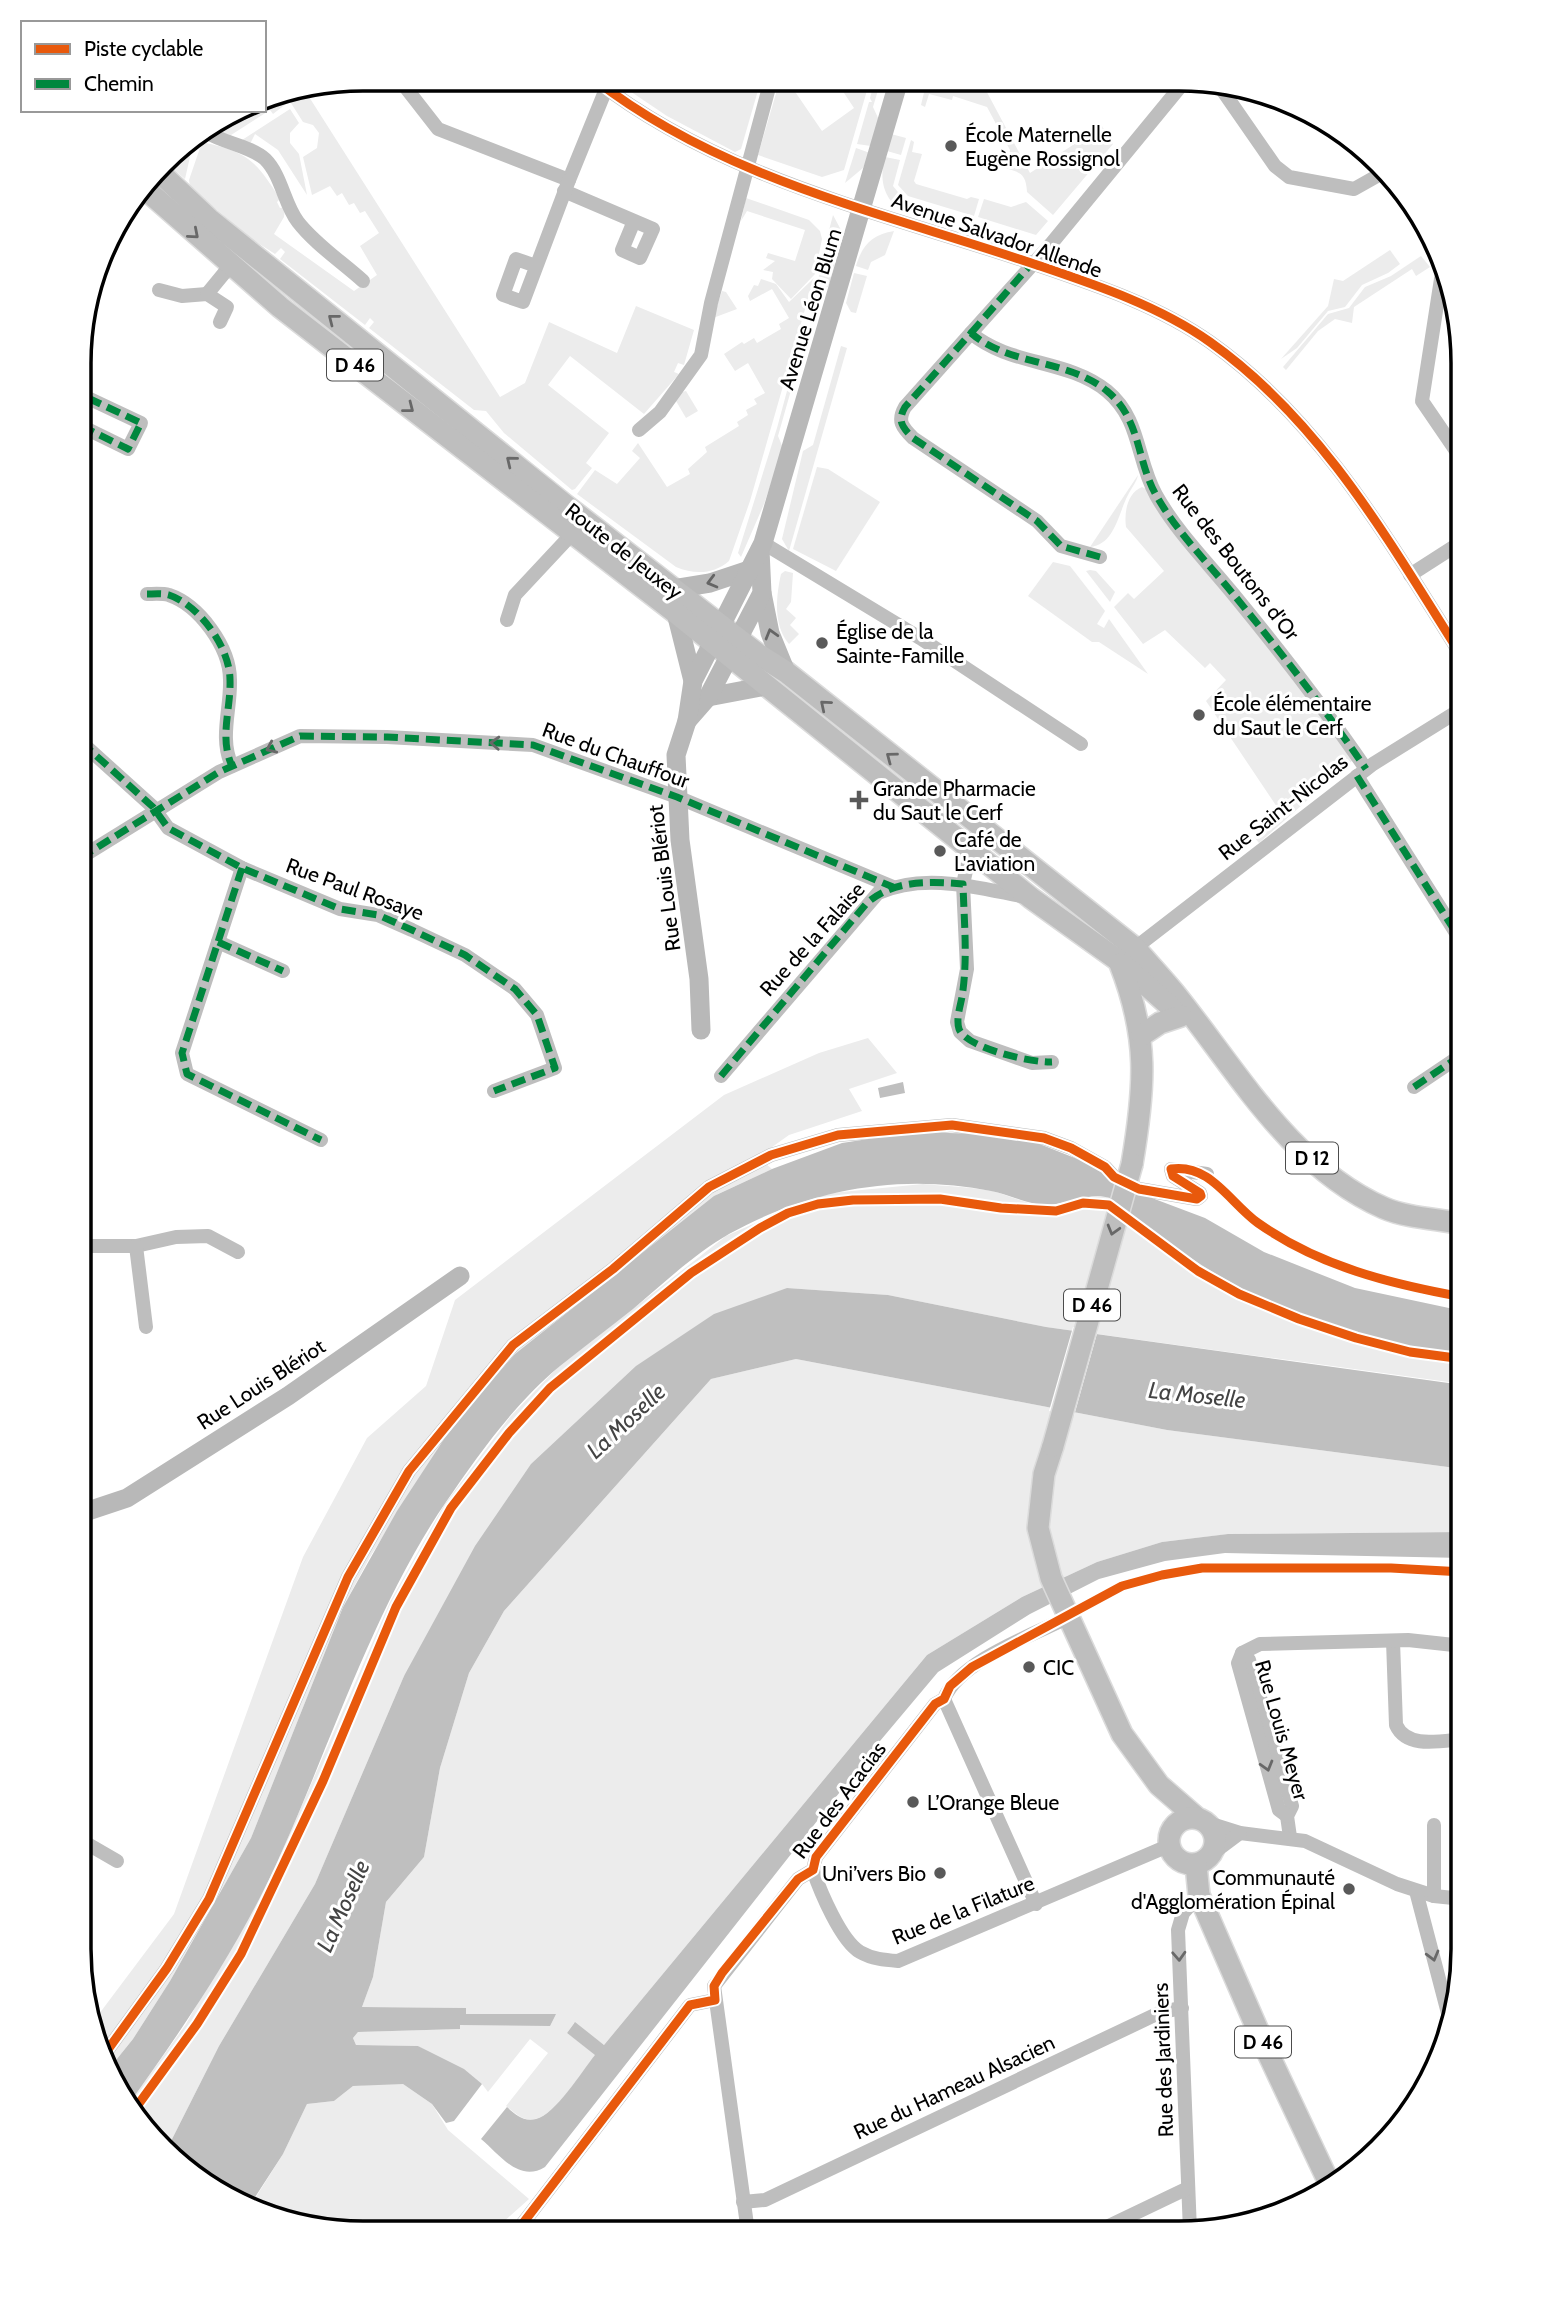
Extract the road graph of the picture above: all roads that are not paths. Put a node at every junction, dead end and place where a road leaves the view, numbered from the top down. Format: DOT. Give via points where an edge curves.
graph roads {
  1 [pos="408,91"];
  2 [pos="598,91"];
  3 [pos="611,91"];
  4 [pos="768,91"];
  5 [pos="896,91"];
  6 [pos="1177,91"];
  7 [pos="1226,95"];
  8 [pos="213,136"];
  9 [pos="747,170"];
  10 [pos="1376,176"];
  11 [pos="165,177"];
  12 [pos="566,186"];
  13 [pos="150,193"];
  14 [pos="864,208"];
  15 [pos="634,221"];
  16 [pos="1032,263"];
  17 [pos="230,266"];
  18 [pos="536,266"];
  19 [pos="363,281"];
  20 [pos="1440,286"];
  21 [pos="159,290"];
  22 [pos="207,294"];
  23 [pos="220,322"];
  24 [pos="971,333"];
  25 [pos="91,399"];
  26 [pos="639,430"];
  27 [pos="91,431"];
  28 [pos="1451,443"];
  29 [pos="572,534"];
  30 [pos="762,546"];
  31 [pos="1451,549"];
  32 [pos="1100,557"];
  33 [pos="749,570"];
  34 [pos="1410,575"];
  35 [pos="673,589"];
  36 [pos="762,593"];
  37 [pos="147,594"];
  38 [pos="676,613"];
  39 [pos="507,620"];
  40 [pos="717,634"];
  41 [pos="1451,639"];
  42 [pos="734,649"];
  43 [pos="786,672"];
  44 [pos="693,681"];
  45 [pos="766,686"];
  46 [pos="708,697"];
  47 [pos="1451,716"];
  48 [pos="687,722"];
  49 [pos="1081,744"];
  50 [pos="91,751"];
  51 [pos="232,766"];
  52 [pos="1361,773"];
  53 [pos="677,797"];
  54 [pos="157,813"];
  55 [pos="971,849"];
  56 [pos="91,852"];
  57 [pos="242,868"];
  58 [pos="963,884"];
  59 [pos="893,887"];
  60 [pos="1031,898"];
  61 [pos="1098,922"];
  62 [pos="1451,924"];
  63 [pos="1081,937"];
  64 [pos="218,942"];
  65 [pos="1121,960"];
  66 [pos="283,971"];
  67 [pos="1181,1016"];
  68 [pos="701,1030"];
  69 [pos="1201,1030"];
  70 [pos="1142,1035"];
  71 [pos="1052,1062"];
  72 [pos="1451,1062"];
  73 [pos="721,1076"];
  74 [pos="1414,1087"];
  75 [pos="494,1091"];
  76 [pos="1140,1099"];
  77 [pos="321,1140"];
  78 [pos="1206,1174"];
  79 [pos="1451,1222"];
  80 [pos="91,1245"];
  81 [pos="136,1246"];
  82 [pos="238,1252"];
  83 [pos="460,1276"];
  84 [pos="146,1327"];
  85 [pos="91,1510"];
  86 [pos="1067,1611"];
  87 [pos="1393,1641"];
  88 [pos="1451,1645"];
  89 [pos="944,1699"];
  90 [pos="1451,1739"];
  91 [pos="1159,1785"];
  92 [pos="1201,1820"];
  93 [pos="1434,1825"];
  94 [pos="1240,1833"];
  95 [pos="1171,1836"];
  96 [pos="1290,1837"];
  97 [pos="91,1846"];
  98 [pos="1204,1859"];
  99 [pos="117,1861"];
  100 [pos="813,1870"];
  101 [pos="1416,1891"];
  102 [pos="1199,1895"];
  103 [pos="1434,1896"];
  104 [pos="1451,1898"];
  105 [pos="1035,1904"];
  106 [pos="715,2000"];
  107 [pos="1446,2004"];
  108 [pos="1182,2008"];
  109 [pos="110,2047"];
  110 [pos="1326,2177"];
  111 [pos="1188,2188"];
  112 [pos="743,2202"];
  113 [pos="1190,2220"];
  114 [pos="525,2221"];
  115 [pos="744,2221"];
  116 [pos="1119,2221"];
  1 -- 12 [label="street" via="438,129"];
  2 -- 12 [label="street, Avenue Salvador Allende"];
  3 -- 9 [label="street, Avenue Salvador Allende" via="681,137"];
  4 -- 9 [label="street"];
  5 -- 14 [label="street, Avenue Léon Blum"];
  6 -- 16 [label="street"];
  7 -- 10 [label="street" via="1275,166 1289,177 1354,189"];
  8 -- 19 [label="street" via="253,150 266,160 297,221"];
  9 -- 14 [label="street, Avenue Salvador Allende"];
  9 -- 26 [label="street" via="701,355 660,412"];
  35 -- 11 [label="main road, Route de Jeuxey, one-way" via="298,292"];
  12 -- 15 [label="street"];
  12 -- 18 [label="street, Avenue Salvador Allende"];
  13 -- 17 [label="main road, Route de Jeuxey / D 46, one-way"];
  14 -- 16 [label="street, Avenue Salvador Allende"];
  14 -- 30 [label="street, Avenue Léon Blum"];
  16 -- 24 [label="street"];
  16 -- 34 [label="street, Avenue Salvador Allende" via="1158,313 1210,342 1331,456"];
  17 -- 22 [label="street"];
  17 -- 29 [label="main road, Route de Jeuxey / D 46, one-way"];
  20 -- 28 [label="street" via="1422,401"];
  21 -- 22 [label="street" via="182,296"];
  22 -- 23 [label="street" via="227,307"];
  24 -- 32 [label="street" via="905,407 901,424 913,438 1037,521 1061,546"];
  24 -- 52 [label="street, Rue des Boutons d'Or" via="995,348 1081,374 1126,411 1163,507 1280,652"];
  25 -- 27 [label="street" via="141,423 128,449"];
  29 -- 38 [label="main road, Route de Jeuxey / D 46"];
  29 -- 39 [label="street, Route de Jeuxey" via="515,595"];
  30 -- 33 [label="street, Avenue Léon Blum"];
  30 -- 36 [label="street, Avenue Léon Blum"];
  30 -- 49 [label="street" via="920,638"];
  31 -- 34 [label="street"];
  33 -- 35 [label="street, one-way"];
  33 -- 40 [label="street, Avenue Léon Blum"];
  34 -- 41 [label="street, Avenue Salvador Allende"];
  35 -- 40 [label="main road, Route de Jeuxey"];
  36 -- 42 [label="street, Avenue Léon Blum"];
  43 -- 36 [label="street, Avenue Léon Blum, one-way" via="770,633"];
  37 -- 51 [label="street" via="167,594 185,604 207,623 226,659 230,678 225,744"];
  38 -- 40 [label="main road, Route de Jeuxey / D 46"];
  38 -- 44 [label="street, Rue Louis Blériot"];
  40 -- 42 [label="main road, Route de Jeuxey / D 12"];
  40 -- 44 [label="street, Rue Louis Blériot"];
  42 -- 43 [label="main road, Route de Jeuxey / D 12"];
  42 -- 45 [label="main road, Route de Jeuxey / D 12"];
  42 -- 46 [label="street, Rue Louis Blériot"];
  61 -- 43 [label="main road, Route de Jeuxey / D 12, one-way"];
  44 -- 48 [label="street, Rue Louis Blériot"];
  45 -- 46 [label="street"];
  45 -- 55 [label="main road, Route de Jeuxey / D 12"];
  46 -- 48 [label="street, Rue Louis Blériot"];
  47 -- 52 [label="street, Rue Saint-Nicolas"];
  48 -- 53 [label="street, Rue Louis Blériot" via="676,755"];
  50 -- 54 [label="street, Rue Paul Rosaye"];
  53 -- 51 [label="street, Rue du Chauffour, one-way" via="533,745 300,736"];
  51 -- 54 [label="street, Rue du Chauffour"];
  52 -- 62 [label="street, Rue des Boutons d'Or"];
  52 -- 65 [label="street, Rue Saint-Nicolas"];
  53 -- 59 [label="street, Rue du Chauffour"];
  53 -- 68 [label="street, Rue Louis Blériot"];
  54 -- 56 [label="street, Rue du Chauffour"];
  54 -- 57 [label="street, Rue Paul Rosaye" via="168,828"];
  55 -- 58 [label="street"];
  55 -- 60 [label="main road, Route de Jeuxey / D 12"];
  57 -- 64 [label="street"];
  57 -- 75 [label="street, Rue Paul Rosaye" via="340,909 378,915 465,955 516,989 537,1015 555,1068"];
  58 -- 59 [label="street, Rue de la Falaise"];
  58 -- 60 [label="street, Rue de la Falaise"];
  58 -- 71 [label="street" via="967,969 957,1022 960,1032 970,1041 1032,1063"];
  59 -- 73 [label="street, Rue de la Falaise" via="867,903"];
  60 -- 63 [label="main road, Route de Jeuxey / D 12"];
  61 -- 65 [label="main road, D 46"];
  63 -- 65 [label="main road, D 12"];
  63 -- 76 [label="main road, D 46" via="1111,977 1125,1006"];
  64 -- 66 [label="street"];
  64 -- 77 [label="street" via="182,1053 187,1074"];
  65 -- 67 [label="main road, D 12"];
  65 -- 69 [label="main road, D 12" via="1178,997"];
  65 -- 70 [label="main road, D 46"];
  67 -- 69 [label="main road, D 12"];
  67 -- 70 [label="main road"];
  69 -- 79 [label="main road, D 12" via="1255,1100 1344,1186 1386,1209"];
  70 -- 76 [label="main road, D 46"];
  72 -- 74 [label="street"];
  76 -- 86 [label="main road, D 46, one-way, bridge" via="1132,1164 1044,1474 1038,1528 1051,1578"];
  78 -- 109 [label="street" via="1171,1169 1173,1176 1200,1194 1197,1199 1139,1189 1071,1148 1044,1138 952,1125 838,1135 771,1155 709,1186 613,1269 513,1345 409,1471 348,1577 209,1899 167,1968"];
  80 -- 81 [label="street"];
  81 -- 82 [label="street" via="208,1236"];
  81 -- 84 [label="street"];
  83 -- 85 [label="street, Rue Louis Blériot" via="288,1396 127,1498"];
  86 -- 89 [label="street, Rue des Acacias" via="972,1667 950,1686"];
  86 -- 91 [label="main road" via="1122,1734"];
  87 -- 88 [label="street, Rue Louis Meyer"];
  87 -- 90 [label="street" via="1400,1734 1409,1740"];
  87 -- 96 [label="street, Rue Louis Meyer" via="1261,1644 1242,1653 1249,1660 1292,1806 1287,1816"];
  89 -- 100 [label="street, Rue des Acacias" via="935,1704 816,1857"];
  89 -- 105 [label="street"];
  91 -- 92 [label="main road"];
  91 -- 95 [label="main road"];
  92 -- 94 [label="street"];
  92 -- 95 [label="main road" via="1181,1820"];
  92 -- 98 [label="main road" via="1214,1835"];
  93 -- 103 [label="street"];
  94 -- 96 [label="street"];
  94 -- 98 [label="street"];
  95 -- 98 [label="main road" via="1178,1861"];
  95 -- 105 [label="street, Rue de la Filature"];
  96 -- 101 [label="street"];
  97 -- 99 [label="street"];
  98 -- 102 [label="main road, D 46"];
  100 -- 105 [label="street, Rue de la Filature" via="847,1940 857,1951 880,1960 898,1961"];
  100 -- 106 [label="street, Rue des Acacias" via="798,1879 722,1973 714,1986"];
  101 -- 103 [label="street"];
  101 -- 107 [label="street, one-way"];
  102 -- 108 [label="street, Rue des Jardiniers, one-way" via="1183,1913 1178,1930"];
  102 -- 110 [label="main road, D 46"];
  103 -- 104 [label="street"];
  106 -- 112 [label="street"];
  106 -- 114 [label="street" via="690,2005"];
  108 -- 111 [label="street, Rue des Jardiniers"];
  108 -- 112 [label="street, Rue du Hameau Alsacien" via="1161,2012 765,2200"];
  111 -- 113 [label="street, Rue des Jardiniers"];
  111 -- 116 [label="street"];
  112 -- 115 [label="street"];
}
